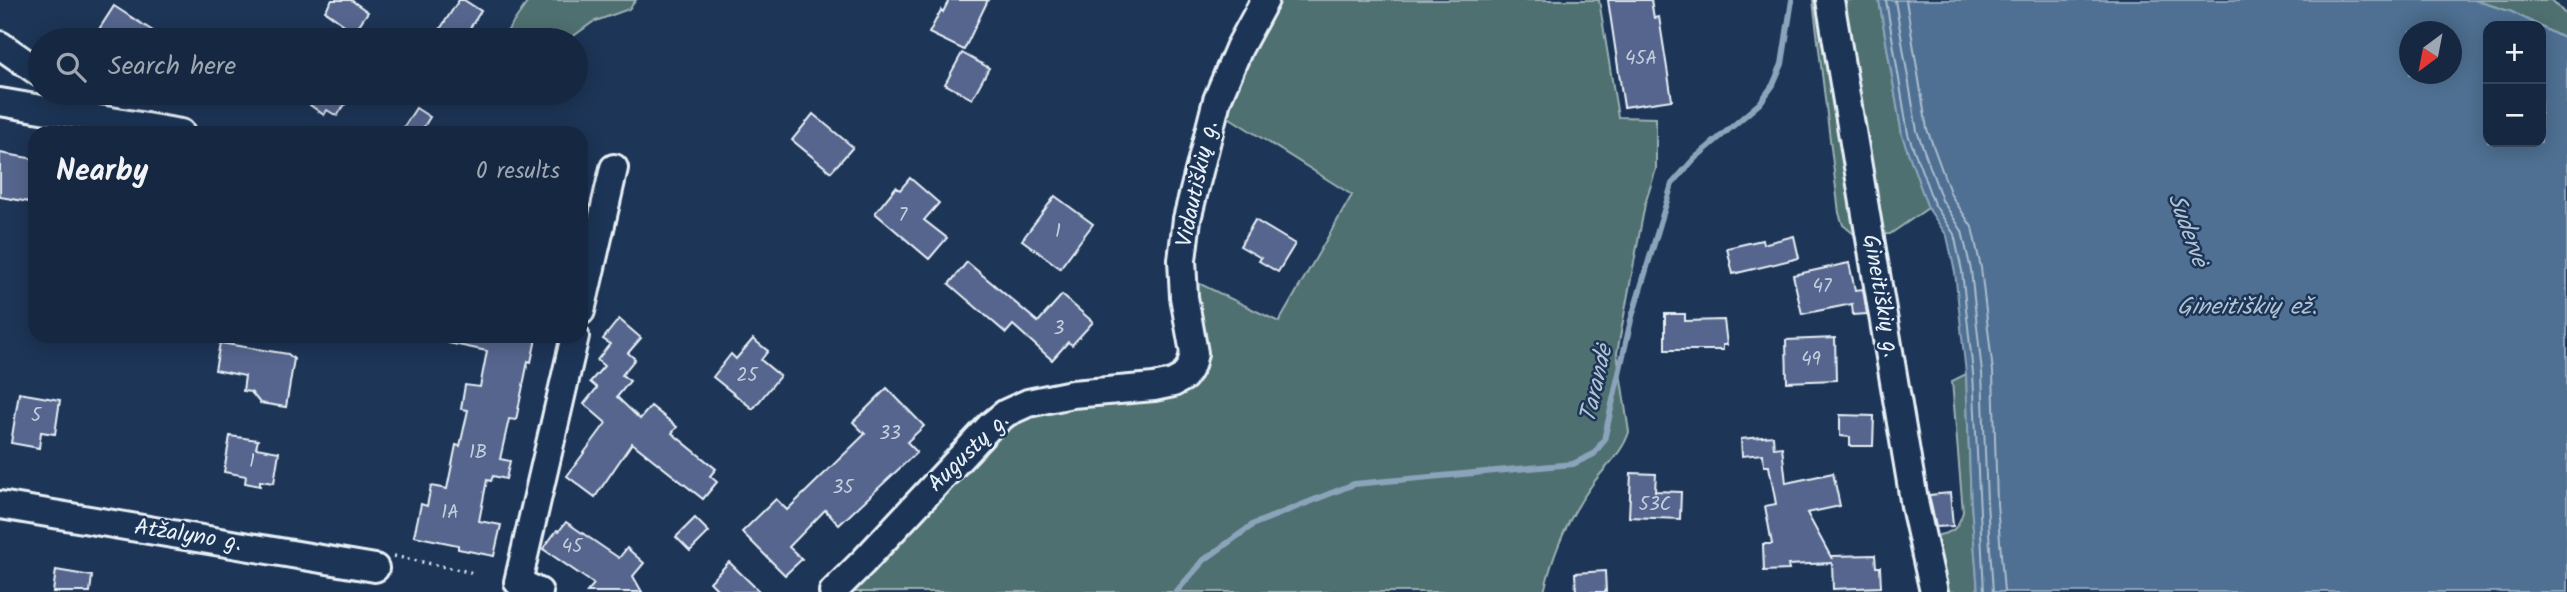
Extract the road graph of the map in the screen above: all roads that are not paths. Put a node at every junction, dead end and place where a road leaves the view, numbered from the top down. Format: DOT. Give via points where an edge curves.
graph roads {
  1 [pos="1265,0"];
  2 [pos="1830,0"];
  3 [pos="0,46"];
  4 [pos="28,64"];
  5 [pos="0,102"];
  6 [pos="88,105"];
  7 [pos="113,121"];
  8 [pos="141,126"];
  9 [pos="614,169"];
  10 [pos="588,281"];
  11 [pos="573,343"];
  12 [pos="1184,377"];
  13 [pos="0,505"];
  14 [pos="375,568"];
  15 [pos="539,592"];
  16 [pos="832,592"];
  17 [pos="1934,592"];
  1 -- 12 [label="street, Vidautiškių g." via="1217,100 1187,219 1182,260 1194,352"];
  2 -- 17 [label="street, Gineitiškių g." via="1915,506"];
  3 -- 4 [label="street"];
  5 -- 7 [label="street"];
  6 -- 7 [label="street"];
  7 -- 8 [label="street"];
  9 -- 10 [label="street"];
  11 -- 15 [label="street" via="518,582"];
  12 -- 16 [label="street, Augustų g." via="1154,387 1072,394 1006,413"];
  13 -- 14 [label="street, Atžalyno g."];
}
